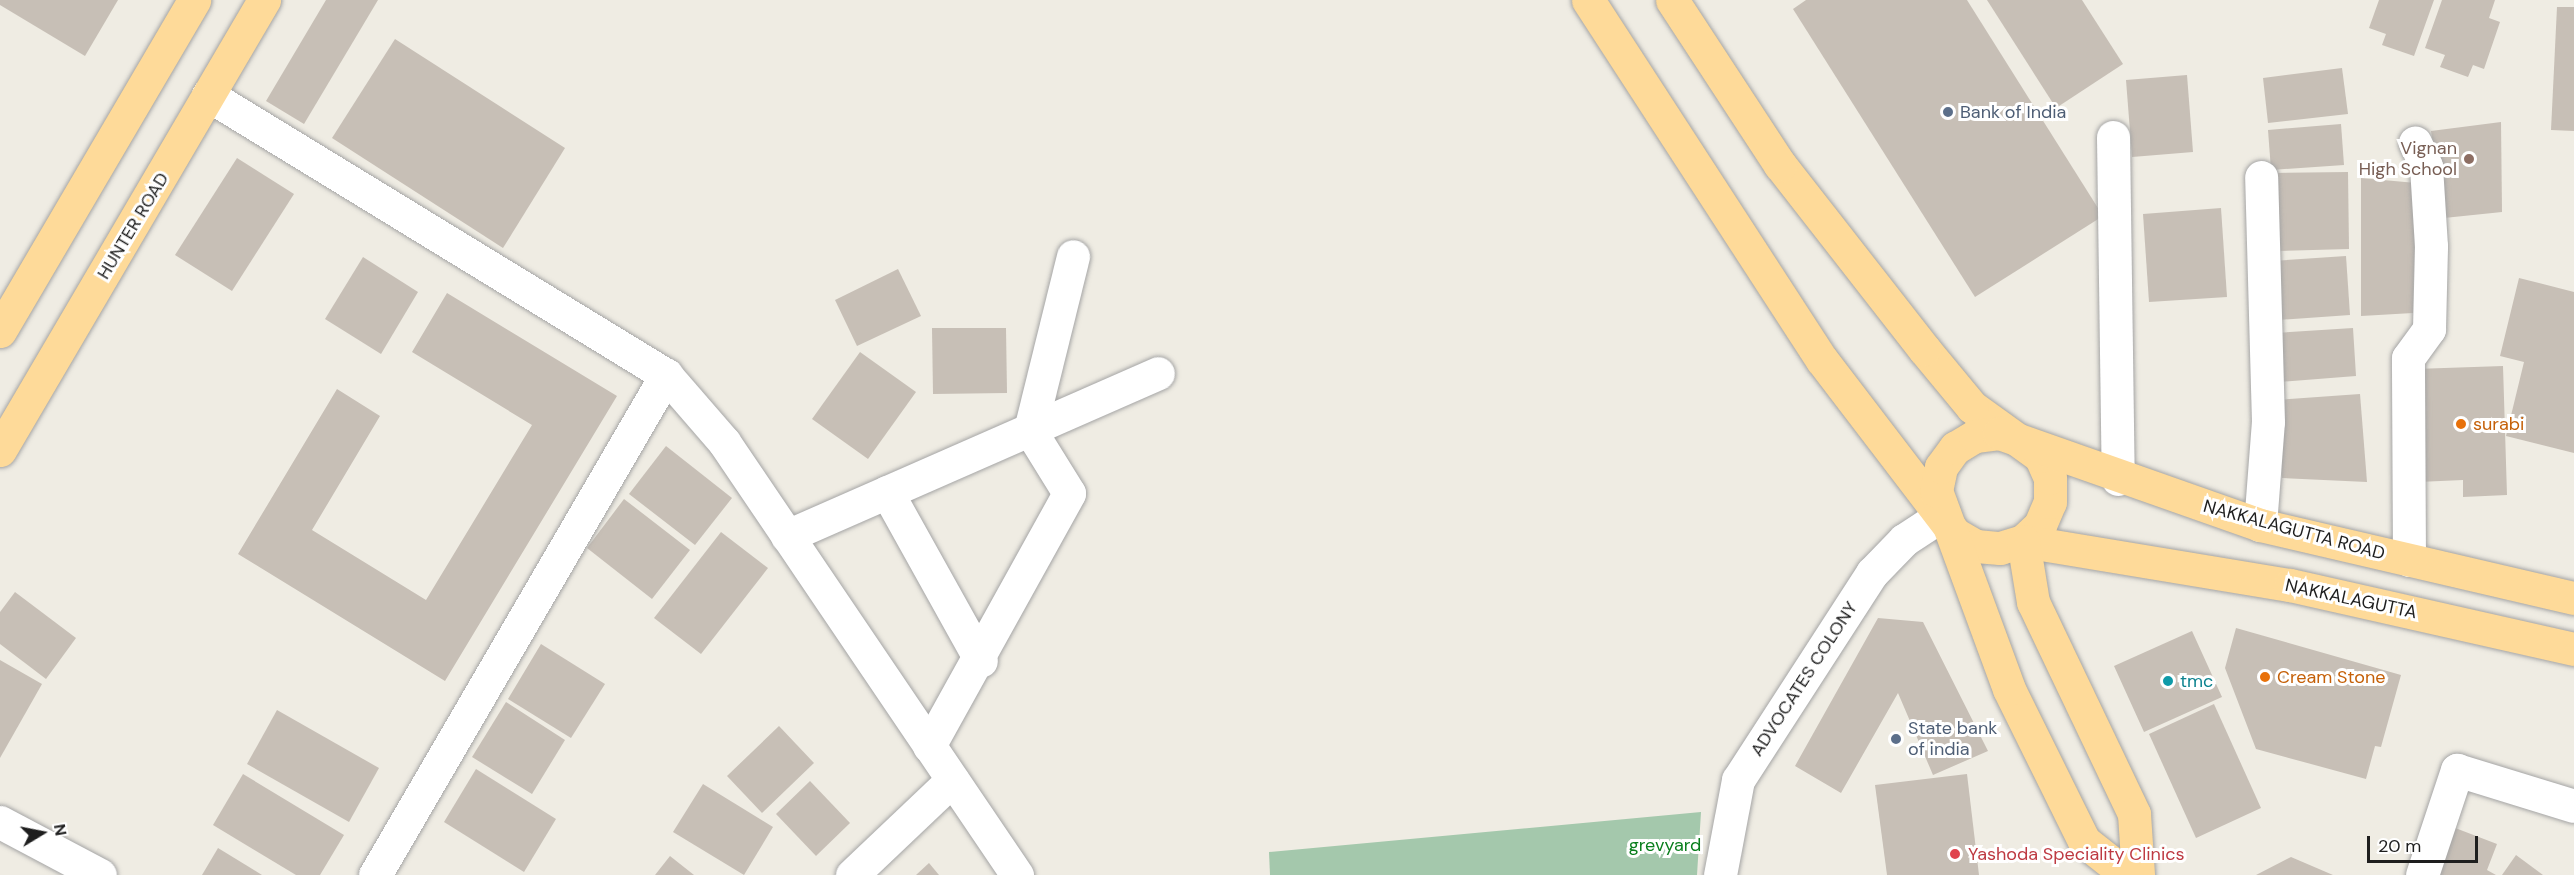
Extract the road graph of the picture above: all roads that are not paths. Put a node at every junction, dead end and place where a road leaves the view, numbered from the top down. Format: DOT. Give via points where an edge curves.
graph roads {
  1 [pos="194,0"];
  2 [pos="264,0"];
  3 [pos="1588,0"];
  4 [pos="1672,0"];
  5 [pos="208,95"];
  6 [pos="2113,137"];
  7 [pos="2415,142"];
  8 [pos="2261,177"];
  9 [pos="1073,256"];
  10 [pos="0,331"];
  11 [pos="1158,373"];
  12 [pos="666,375"];
  13 [pos="1030,430"];
  14 [pos="2022,440"];
  15 [pos="0,450"];
  16 [pos="2118,479"];
  17 [pos="887,492"];
  18 [pos="1941,515"];
  19 [pos="2260,525"];
  20 [pos="788,536"];
  21 [pos="2023,541"];
  22 [pos="2409,560"];
  23 [pos="2574,598"];
  24 [pos="2574,649"];
  25 [pos="981,661"];
  26 [pos="929,746"];
  27 [pos="952,780"];
  28 [pos="2574,806"];
  29 [pos="0,822"];
  30 [pos="100,875"];
  31 [pos="375,875"];
  32 [pos="852,875"];
  33 [pos="1017,875"];
  34 [pos="1720,875"];
  35 [pos="2127,875"];
  36 [pos="2139,875"];
  37 [pos="2422,875"];
  1 -- 10 [label="main road"];
  2 -- 5 [label="main road, HUNTER ROAD"];
  3 -- 18 [label="main road" via="1822,360"];
  4 -- 14 [label="main road" via="1780,165 1868,279 1972,407"];
  5 -- 12 [label="street"];
  5 -- 15 [label="main road, HUNTER ROAD"];
  6 -- 16 [label="street"];
  7 -- 22 [label="street" via="2426,166 2431,246 2429,329 2409,358"];
  8 -- 19 [label="street" via="2268,422"];
  9 -- 13 [label="street"];
  11 -- 13 [label="street"];
  12 -- 20 [label="street" via="724,442"];
  12 -- 31 [label="street"];
  13 -- 17 [label="street"];
  13 -- 25 [label="street" via="1069,493"];
  14 -- 16 [label="main road, NAKKALAGUTTA ROAD"];
  14 -- 18 [label="main road" via="1999,433 1976,435 1955,448 1941,467 1936,491"];
  14 -- 21 [label="main road" via="2040,456 2050,478 2050,502 2040,525"];
  16 -- 19 [label="main road, NAKKALAGUTTA ROAD"];
  17 -- 20 [label="street"];
  17 -- 25 [label="street"];
  18 -- 21 [label="main road" via="1955,534 1976,546 2000,548"];
  18 -- 34 [label="street, ADVOCATES COLONY" via="1904,540 1872,573 1738,780"];
  18 -- 35 [label="main road" via="2009,689 2084,841"];
  19 -- 22 [label="main road, NAKKALAGUTTA ROAD"];
  20 -- 26 [label="street"];
  21 -- 24 [label="main road, NAKKALAGUTTA" via="2290,585"];
  21 -- 36 [label="main road" via="2033,602 2134,814"];
  22 -- 23 [label="main road, NAKKALAGUTTA ROAD"];
  25 -- 26 [label="street"];
  26 -- 27 [label="street"];
  27 -- 32 [label="street"];
  27 -- 33 [label="street"];
  28 -- 37 [label="street" via="2457,770"];
  29 -- 30 [label="street"];
}
